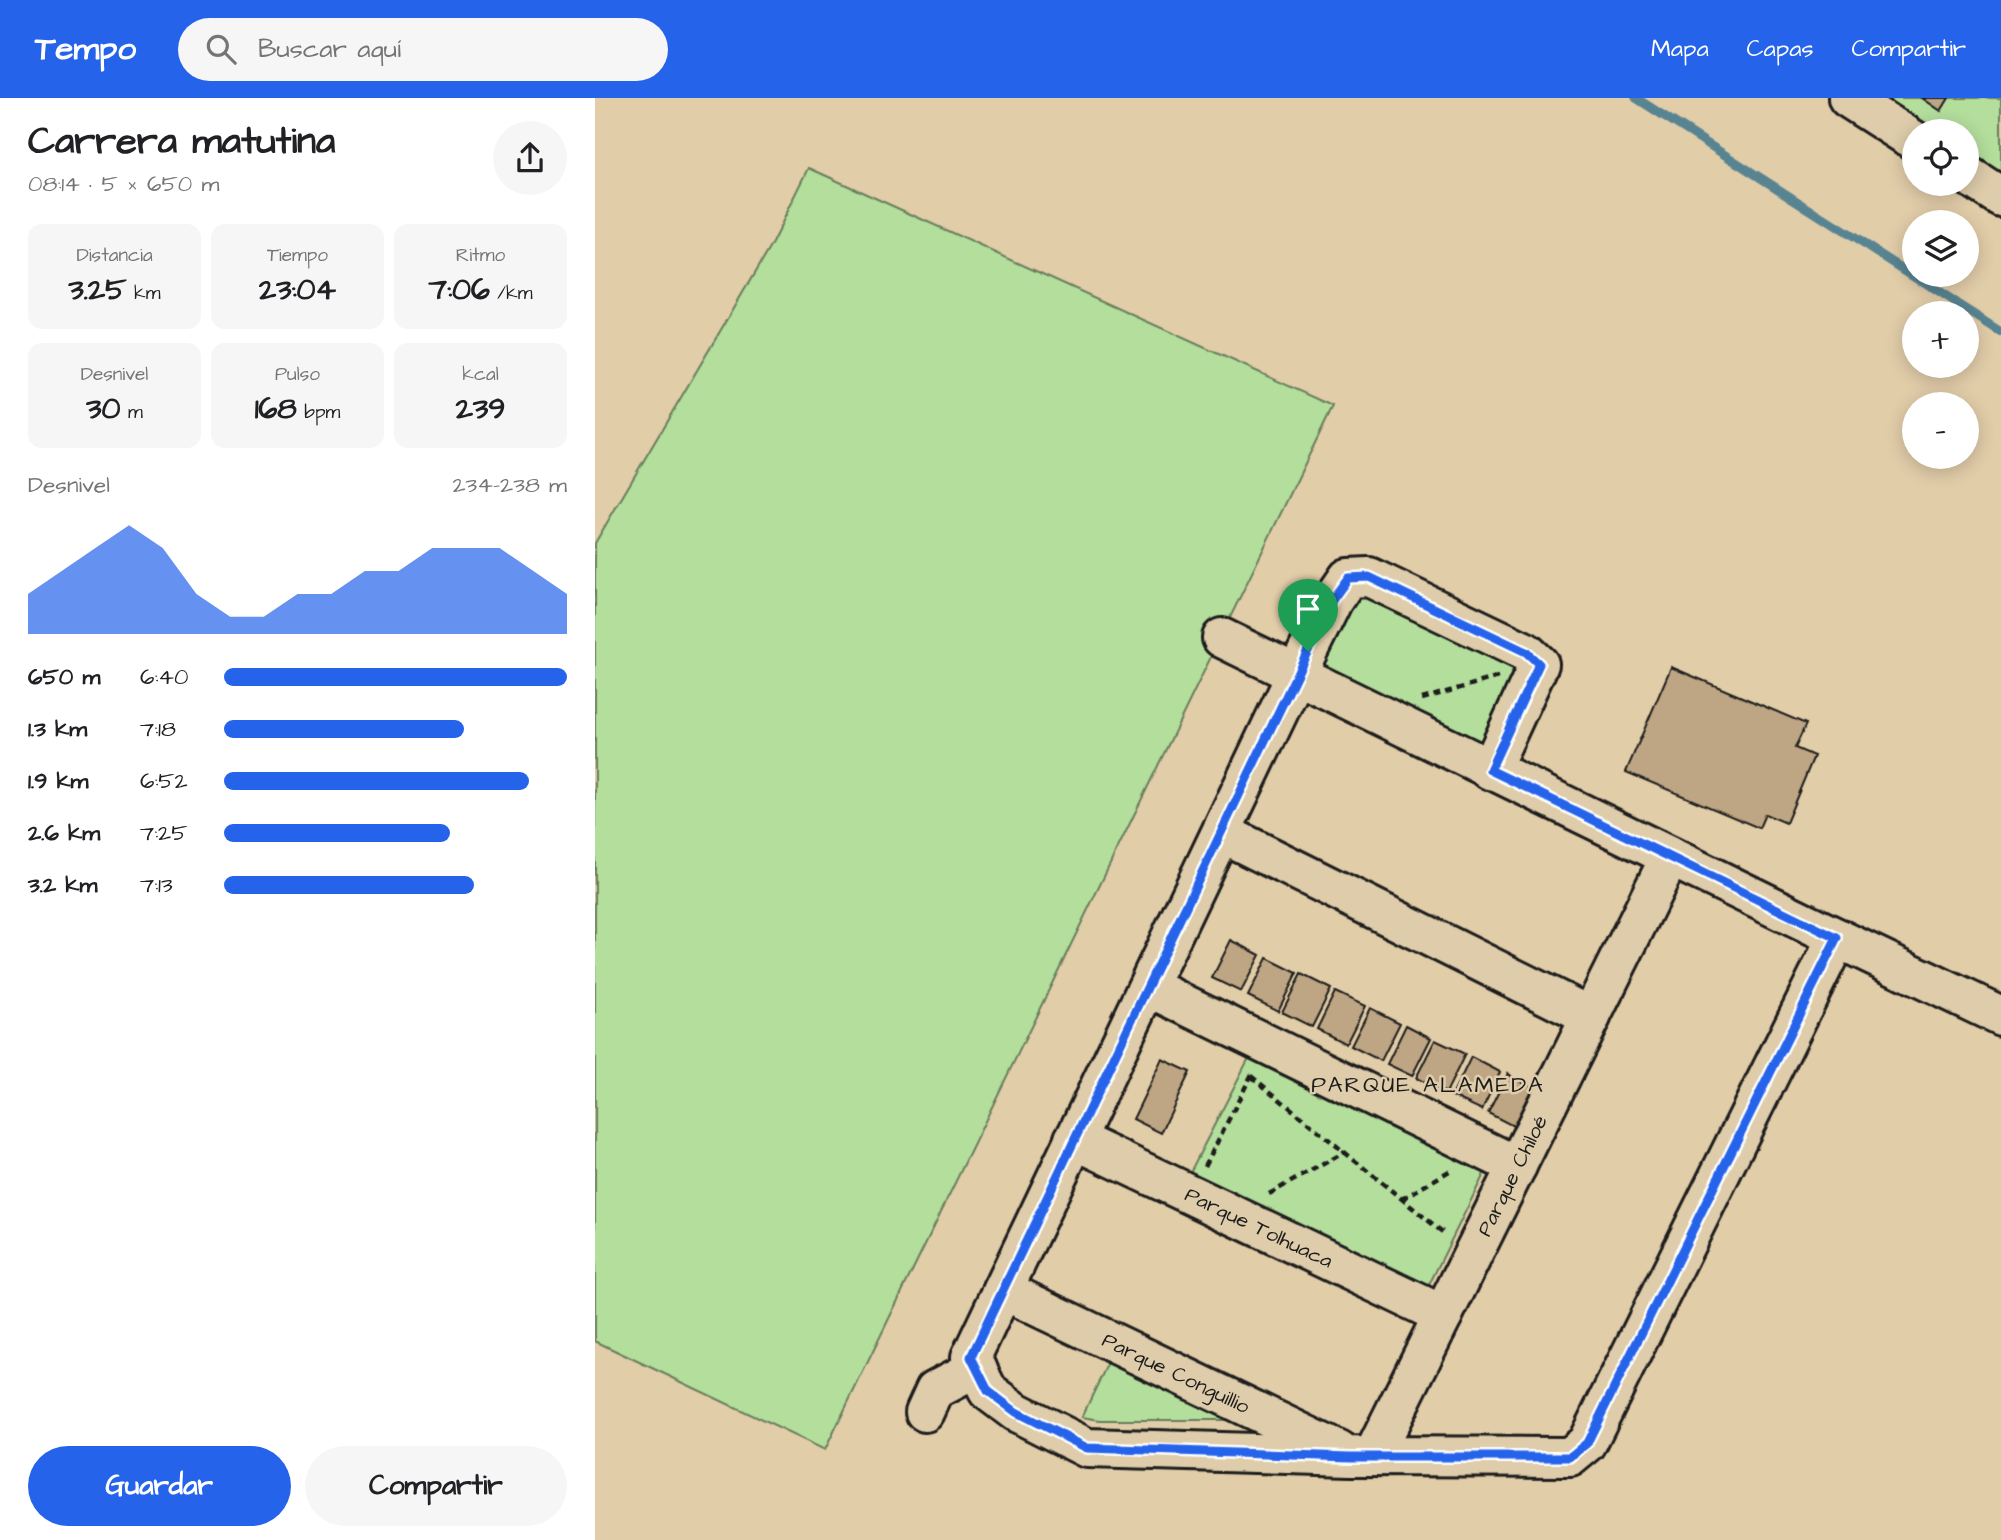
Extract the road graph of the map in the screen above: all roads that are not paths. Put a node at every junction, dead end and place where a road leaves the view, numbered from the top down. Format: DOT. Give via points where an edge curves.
graph roads {
  1 [pos="1848,98"];
  2 [pos="1902,133"];
  3 [pos="1979,183"];
  4 [pos="2001,197"];
  5 [pos="1222,638"];
  6 [pos="1296,675"];
  7 [pos="1490,770"];
  8 [pos="1221,833"];
  9 [pos="1670,857"];
  10 [pos="1837,938"];
  11 [pos="1149,987"];
  12 [pos="2001,1016"];
  13 [pos="1591,1017"];
  14 [pos="1074,1139"];
  15 [pos="1501,1158"];
  16 [pos="1003,1290"];
  17 [pos="1443,1315"];
  18 [pos="977,1368"];
  19 [pos="925,1412"];
  20 [pos="1362,1457"];
  1 -- 2 [label="street"];
  3 -- 4 [label="street"];
  5 -- 6 [label="street"];
  6 -- 7 [label="street"];
  6 -- 7 [label="street" via="1332,600 1348,578 1369,577 1526,652 1539,664"];
  6 -- 8 [label="street"];
  7 -- 9 [label="street"];
  8 -- 11 [label="street"];
  8 -- 13 [label="street"];
  9 -- 10 [label="street"];
  9 -- 13 [label="street, Parque Chiloé"];
  10 -- 12 [label="street"];
  10 -- 20 [label="street" via="1587,1443 1570,1457"];
  11 -- 14 [label="street"];
  11 -- 15 [label="street" via="1259,1060"];
  13 -- 15 [label="street, Parque Chiloé"];
  14 -- 16 [label="street"];
  14 -- 17 [label="street, Parque Tolhuaca"];
  15 -- 17 [label="street, Parque Chiloé" via="1472,1256"];
  16 -- 18 [label="street" via="971,1357"];
  16 -- 20 [label="street, Parque Conguillio"];
  17 -- 20 [label="street, Parque Chiloé"];
  18 -- 19 [label="street" via="935,1390"];
  18 -- 20 [label="street" via="988,1391 1016,1412 1087,1448"];
}
